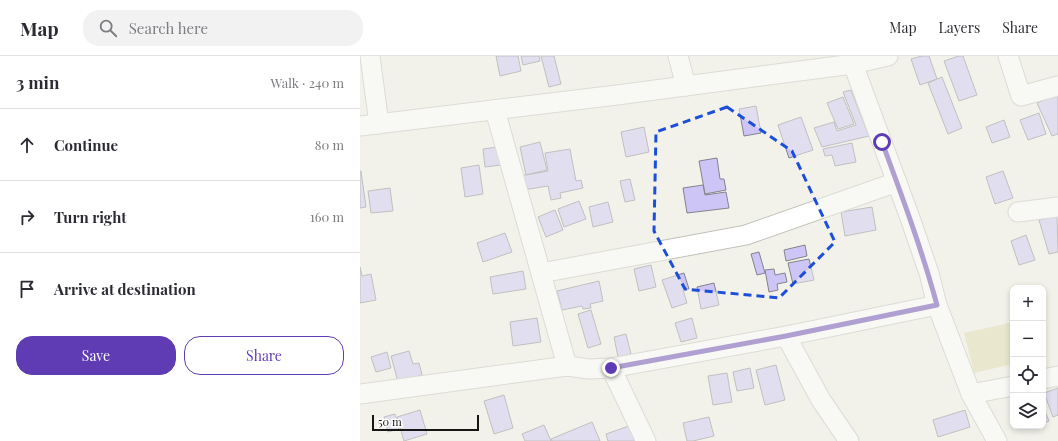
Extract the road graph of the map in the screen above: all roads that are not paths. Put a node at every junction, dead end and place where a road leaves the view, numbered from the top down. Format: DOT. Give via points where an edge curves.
graph roads {
  1 [pos="370,56"];
  2 [pos="678,56"];
  3 [pos="888,56"];
  4 [pos="1008,56"];
  5 [pos="853,64"];
  6 [pos="686,86"];
  7 [pos="1058,86"];
  8 [pos="495,110"];
  9 [pos="379,124"];
  10 [pos="360,126"];
  11 [pos="897,182"];
  12 [pos="1058,207"];
  13 [pos="1018,212"];
  14 [pos="541,272"];
  15 [pos="937,305"];
  16 [pos="786,336"];
  17 [pos="567,366"];
  18 [pos="611,368"];
  19 [pos="1058,376"];
  20 [pos="1046,378"];
  21 [pos="1010,387"];
  22 [pos="360,394"];
  23 [pos="971,394"];
  24 [pos="646,441"];
  25 [pos="849,441"];
  26 [pos="997,441"];
  1 -- 9 [label="street"];
  2 -- 6 [label="street"];
  3 -- 5 [label="street"];
  4 -- 7 [label="street" via="1020,96"];
  5 -- 6 [label="street"];
  5 -- 11 [label="street"];
  6 -- 8 [label="street"];
  8 -- 9 [label="street"];
  8 -- 14 [label="street"];
  9 -- 10 [label="street"];
  11 -- 14 [label="street" via="746,236"];
  11 -- 15 [label="street"];
  12 -- 13 [label="street"];
  14 -- 17 [label="street"];
  15 -- 16 [label="street"];
  15 -- 23 [label="street"];
  16 -- 18 [label="street"];
  16 -- 25 [label="street" via="821,400"];
  17 -- 18 [label="street" via="589,370"];
  17 -- 22 [label="street"];
  18 -- 24 [label="street"];
  19 -- 20 [label="street"];
  21 -- 23 [label="street"];
  23 -- 26 [label="street"];
}
